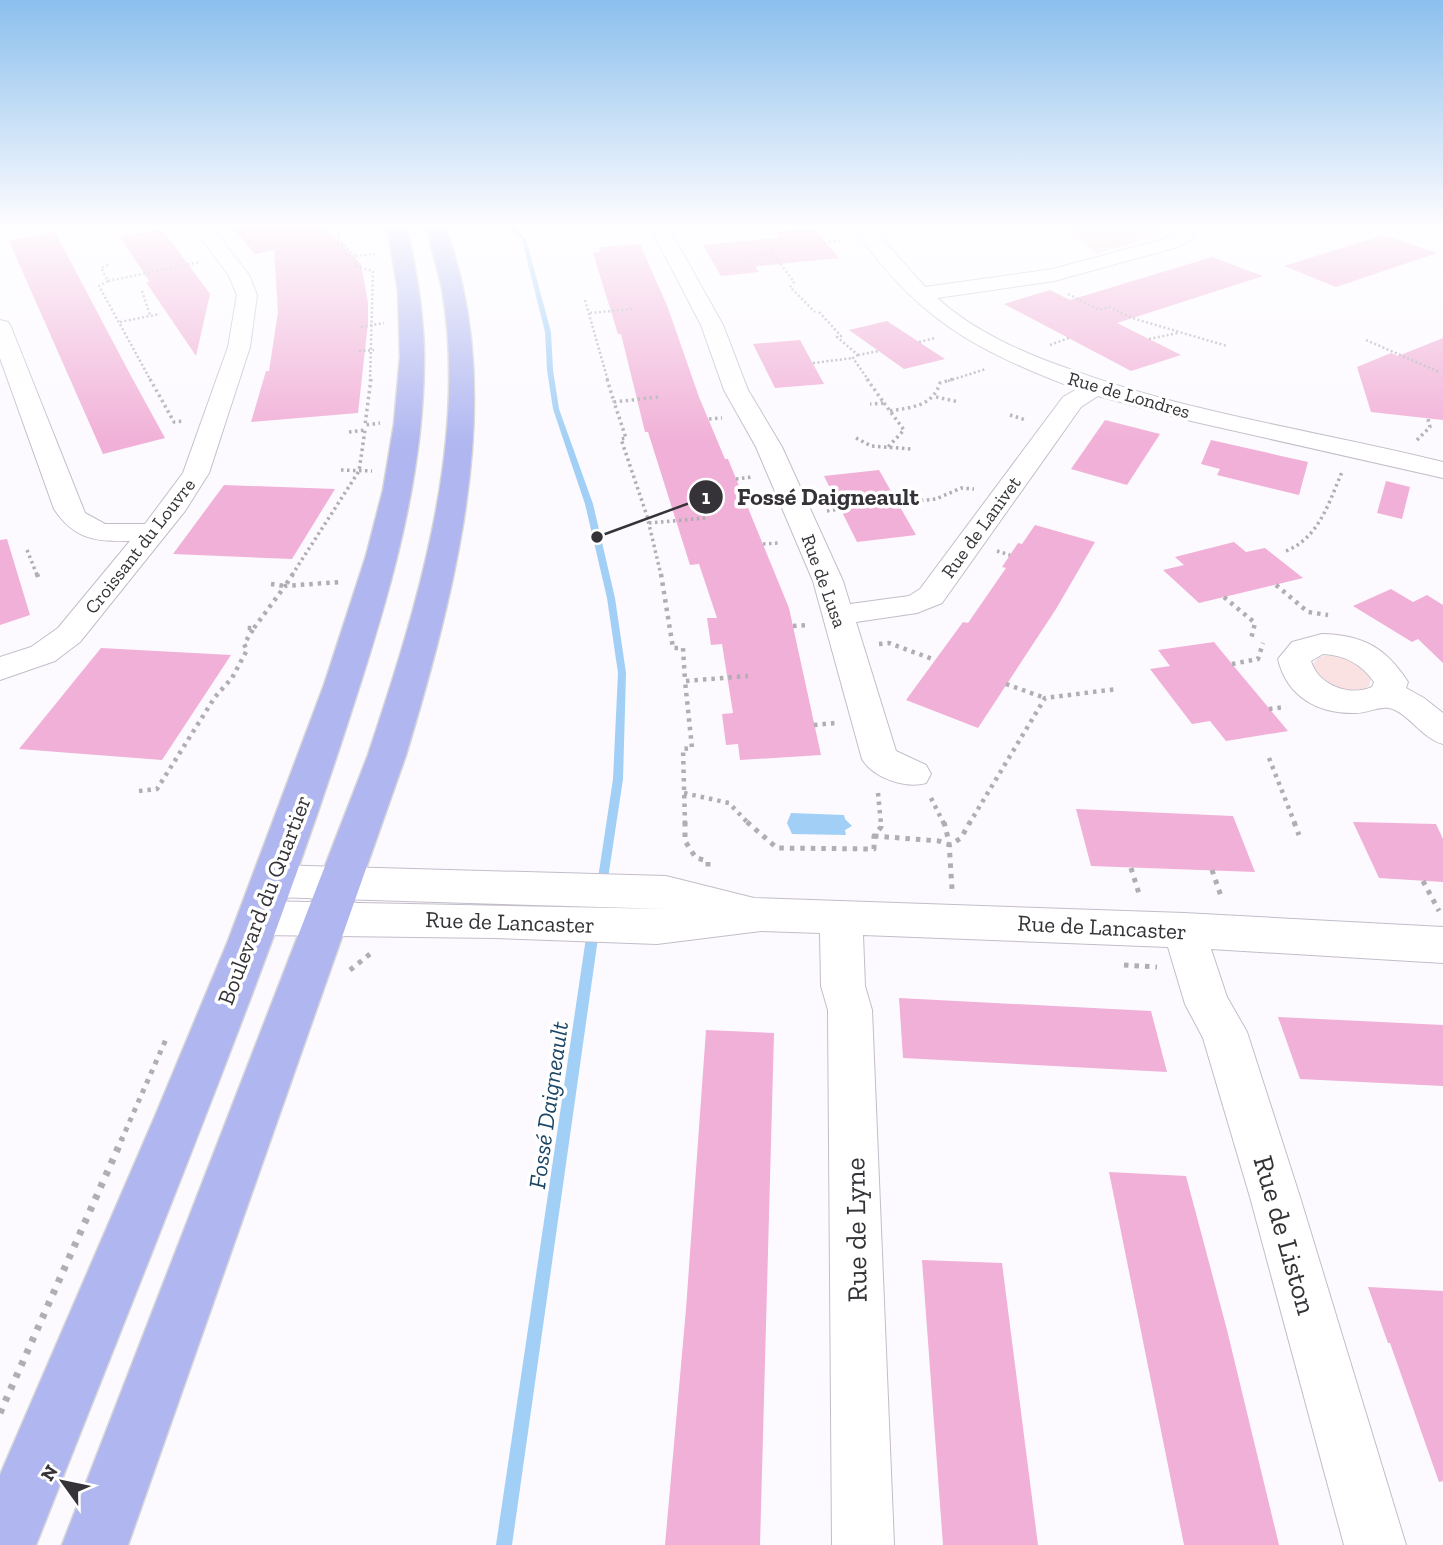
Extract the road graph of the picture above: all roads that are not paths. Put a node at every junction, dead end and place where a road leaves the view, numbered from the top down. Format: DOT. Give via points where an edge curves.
graph roads {
  1 [pos="245,299"];
  2 [pos="410,299"];
  3 [pos="453,299"];
  4 [pos="698,299"];
  5 [pos="926,299"];
  6 [pos="0,327"];
  7 [pos="1094,388"];
  8 [pos="1443,470"];
  9 [pos="153,532"];
  10 [pos="843,631"];
  11 [pos="0,669"];
  12 [pos="1388,693"];
  13 [pos="1443,732"];
  14 [pos="913,774"];
  15 [pos="266,899"];
  16 [pos="333,900"];
  17 [pos="841,917"];
  18 [pos="1205,918"];
  19 [pos="1442,930"];
  20 [pos="3,1545"];
  21 [pos="95,1545"];
  22 [pos="863,1545"];
  23 [pos="1375,1545"];
  1 -- 9 [label="street, Croissant du Louvre" via="239,347 196,473"];
  2 -- 15 [label="main road, Boulevard du Quartier" via="412,346 401,461 382,552 354,650"];
  3 -- 16 [label="main road" via="460,361 458,428 437,579 410,687"];
  4 -- 10 [label="street, Rue de Lusa" via="736,390 769,447 828,581"];
  5 -- 7 [label="street, Rue de Londres" via="979,338"];
  6 -- 9 [label="street" via="75,521 101,531"];
  7 -- 8 [label="street, Rue de Londres"];
  7 -- 10 [label="street, Rue de Lanivet" via="1072,402 931,596"];
  9 -- 11 [label="street, Croissant du Louvre" via="60,643"];
  10 -- 14 [label="street, Rue de Lusa" via="880,759"];
  12 -- 13 [label="street"];
  15 -- 16 [label="street, Rue de Lancaster"];
  15 -- 20 [label="main road, Boulevard du Quartier" via="120,1269"];
  16 -- 17 [label="street, Rue de Lancaster" via="500,903 657,928 702,899 761,914"];
  16 -- 21 [label="main road"];
  17 -- 18 [label="street, Rue de Lancaster"];
  17 -- 22 [label="street, Rue de Lyne" via="843,986 850,1010"];
  18 -- 19 [label="street, Rue de Lancaster"];
  18 -- 23 [label="street, Rue de Liston" via="1207,1004 1224,1032"];
}
